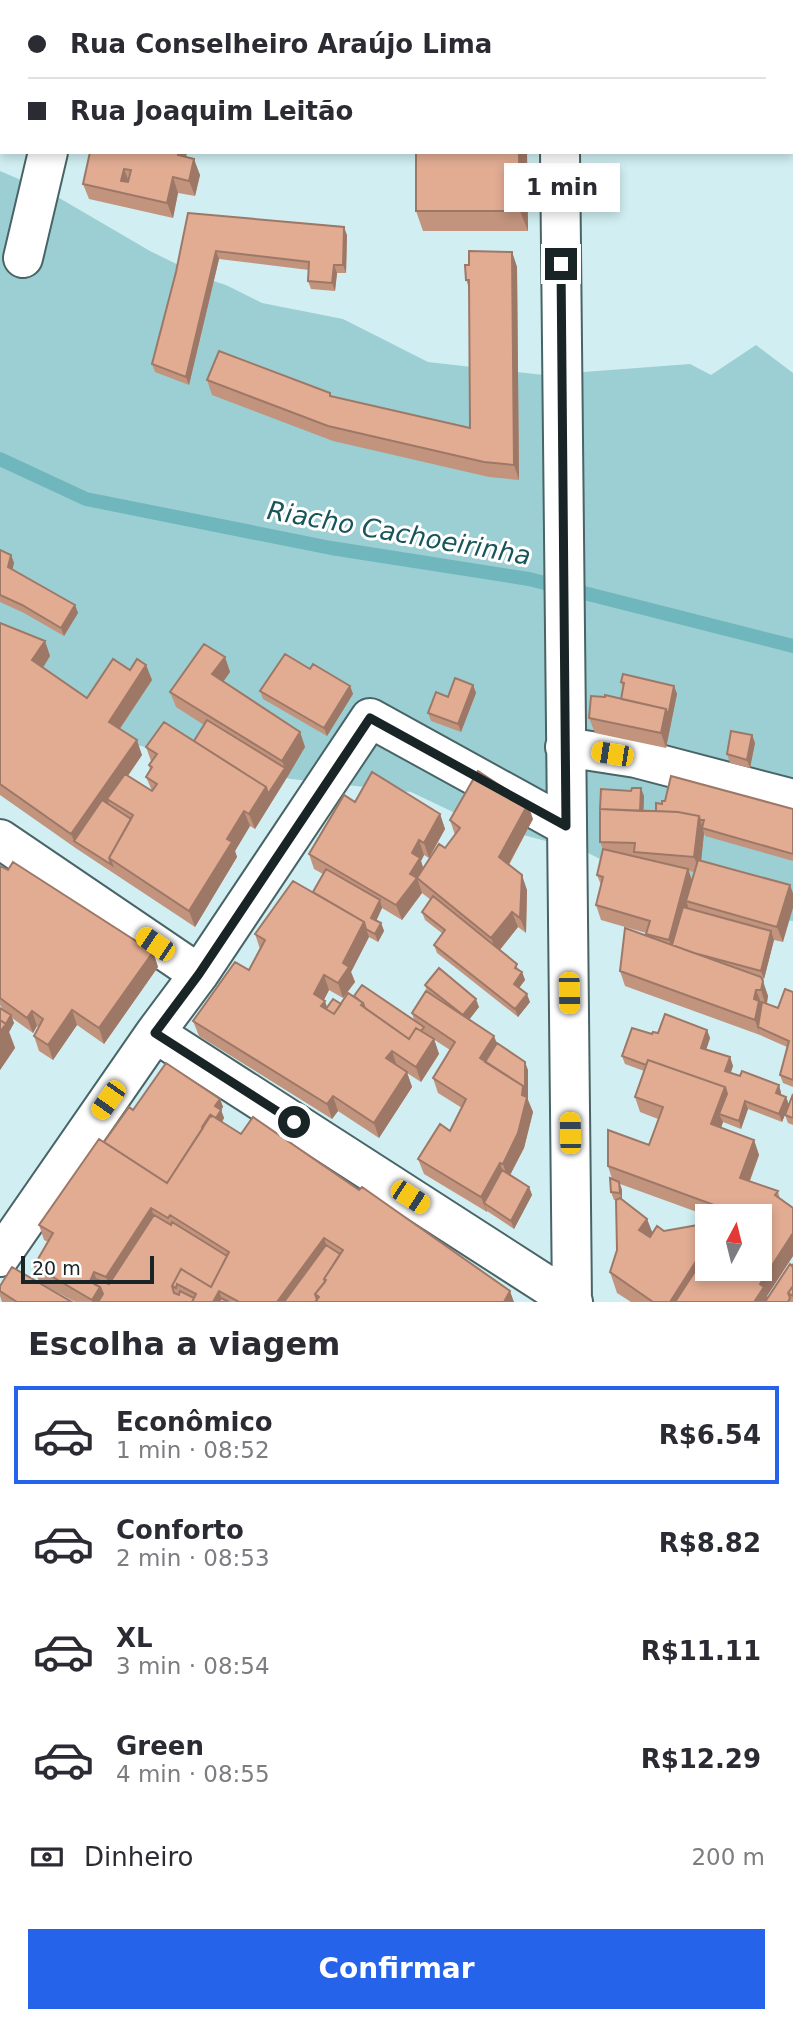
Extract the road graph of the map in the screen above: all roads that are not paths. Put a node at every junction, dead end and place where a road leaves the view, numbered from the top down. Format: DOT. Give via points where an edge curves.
graph roads {
  1 [pos="48,154"];
  2 [pos="560,154"];
  3 [pos="23,258"];
  4 [pos="565,747"];
  5 [pos="793,799"];
  6 [pos="566,826"];
  7 [pos="0,839"];
  8 [pos="199,974"];
  9 [pos="155,1033"];
  10 [pos="0,1257"];
  11 [pos="573,1302"];
  1 -- 3 [label="street"];
  2 -- 4 [label="street"];
  4 -- 5 [label="street" via="636,758"];
  4 -- 6 [label="street"];
  6 -- 8 [label="street" via="370,718"];
  6 -- 11 [label="street"];
  7 -- 8 [label="street"];
  8 -- 9 [label="street"];
  9 -- 10 [label="street"];
  9 -- 11 [label="street"];
}
